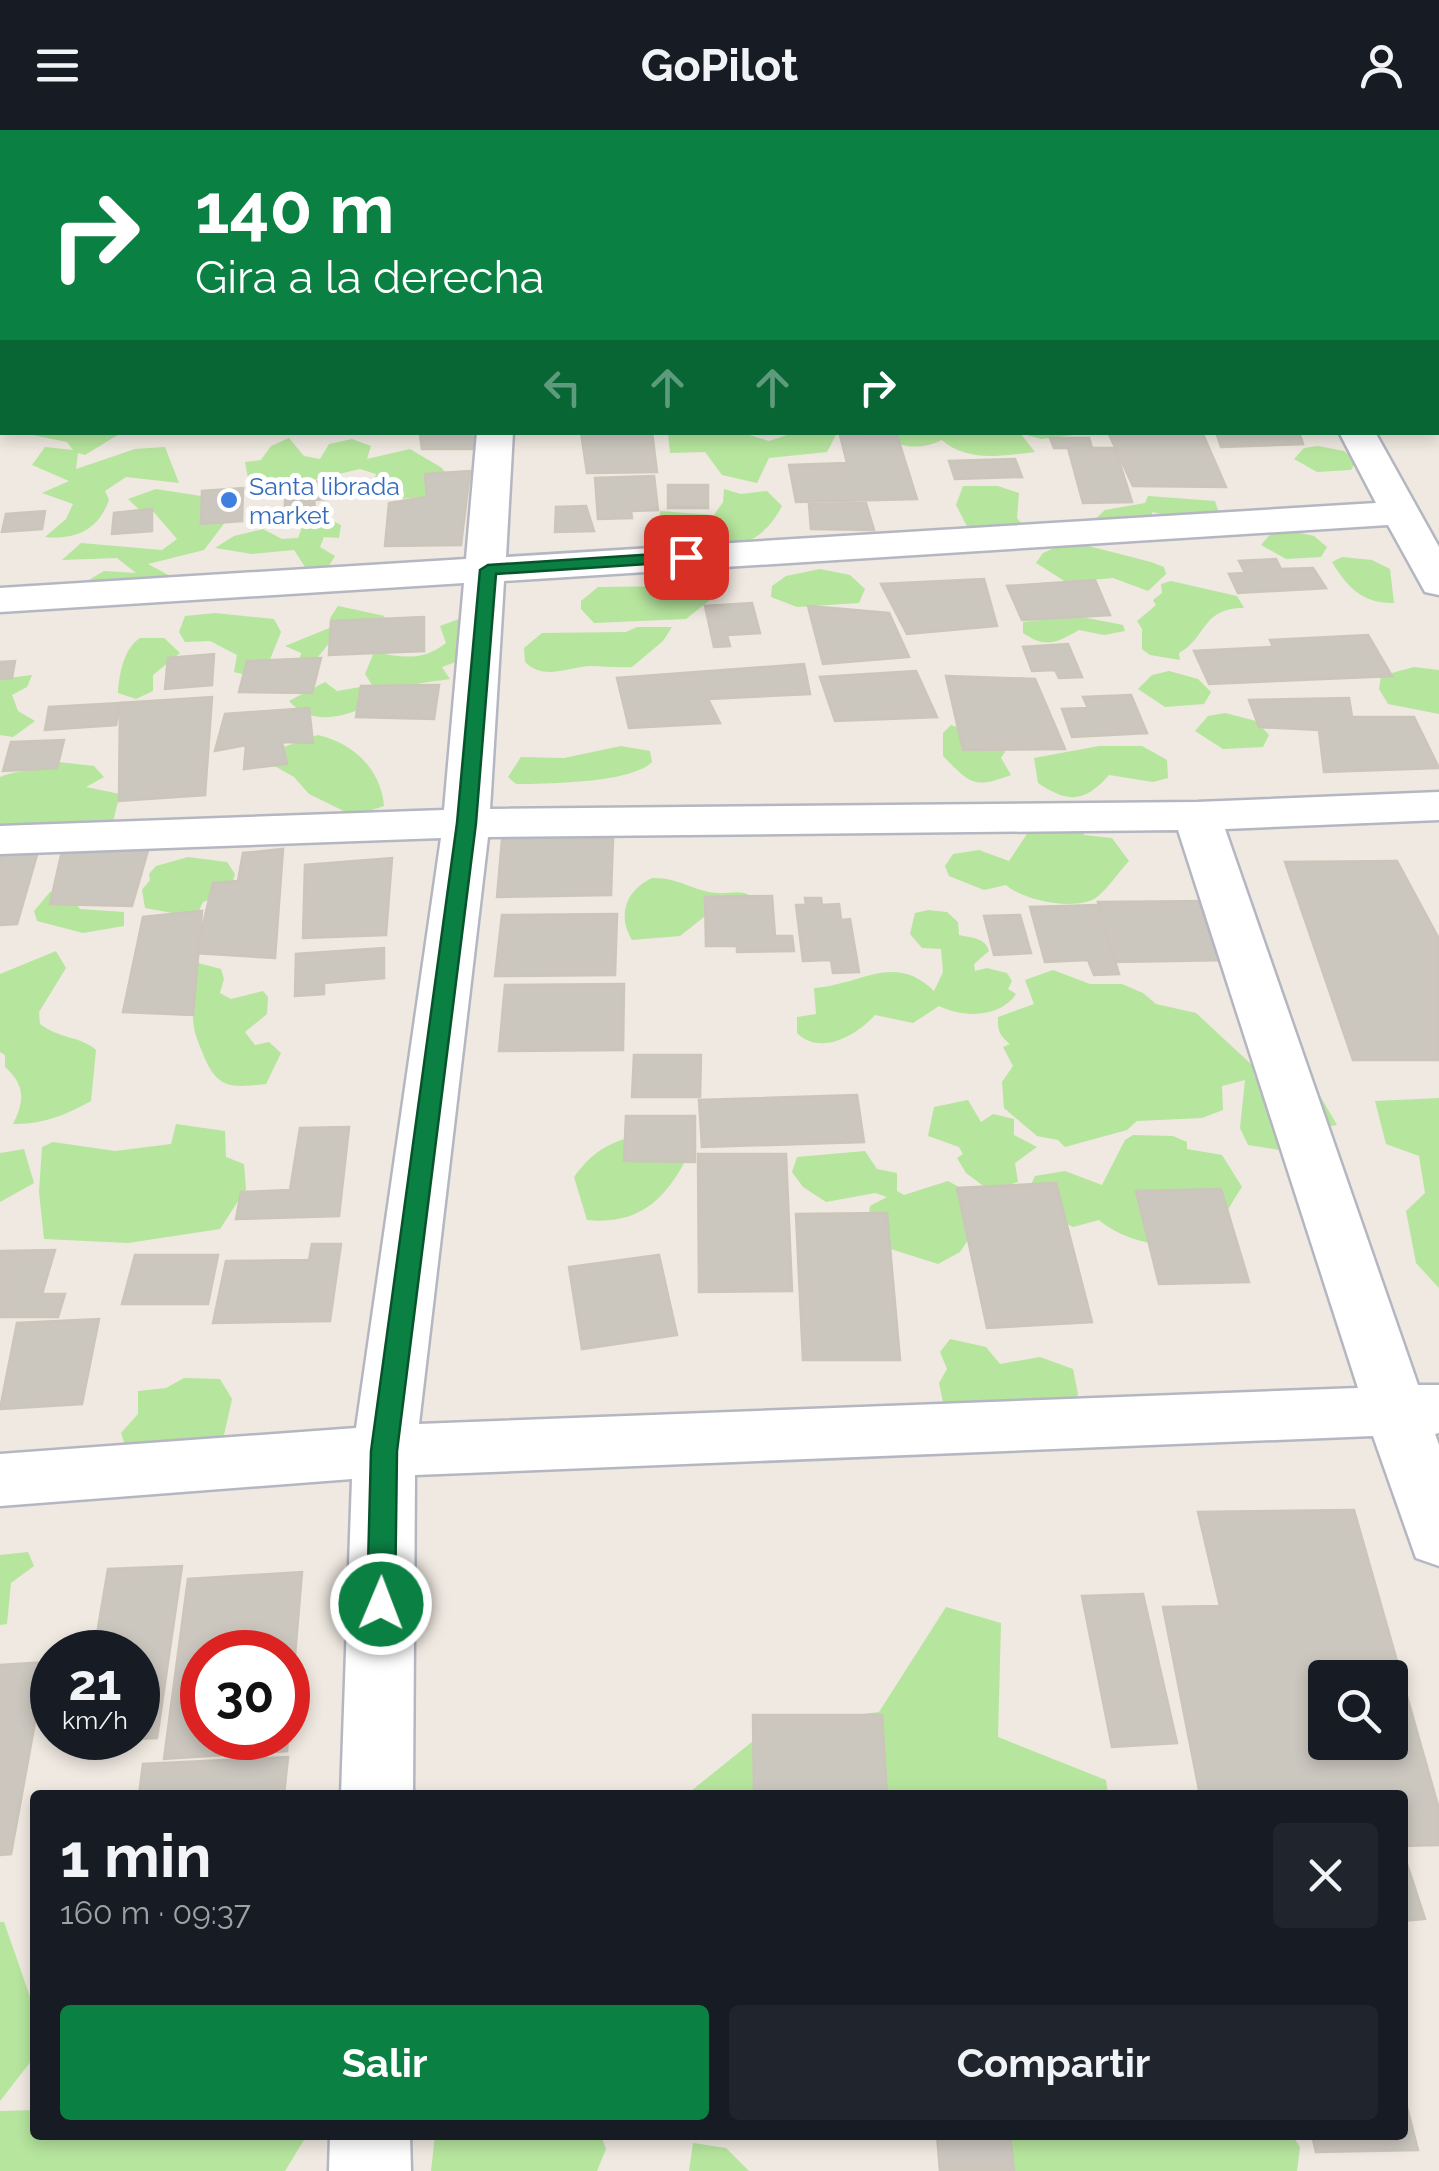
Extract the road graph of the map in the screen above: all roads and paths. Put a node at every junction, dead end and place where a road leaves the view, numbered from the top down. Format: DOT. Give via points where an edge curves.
graph roads {
  1 [pos="495,435"];
  2 [pos="1359,435"];
  3 [pos="1400,513"];
  4 [pos="488,570"];
  5 [pos="1439,583"];
  6 [pos="0,600"];
  7 [pos="1439,806"];
  8 [pos="1196,816"];
  9 [pos="466,823"];
  10 [pos="0,840"];
  11 [pos="1418,1409"];
  12 [pos="384,1451"];
  13 [pos="0,1480"];
  14 [pos="1439,1540"];
  15 [pos="378,1790"];
  16 [pos="370,2140"];
  17 [pos="370,2171"];
  1 -- 4 [label="street"];
  2 -- 3 [label="street"];
  3 -- 4 [label="street"];
  3 -- 5 [label="street"];
  4 -- 6 [label="street"];
  4 -- 9 [label="street"];
  7 -- 8 [label="street"];
  8 -- 9 [label="street"];
  8 -- 11 [label="street"];
  9 -- 10 [label="street"];
  9 -- 12 [label="street"];
  11 -- 12 [label="street"];
  11 -- 14 [label="street"];
  12 -- 13 [label="street"];
  12 -- 15 [label="street"];
  16 -- 17 [label="street"];
}
